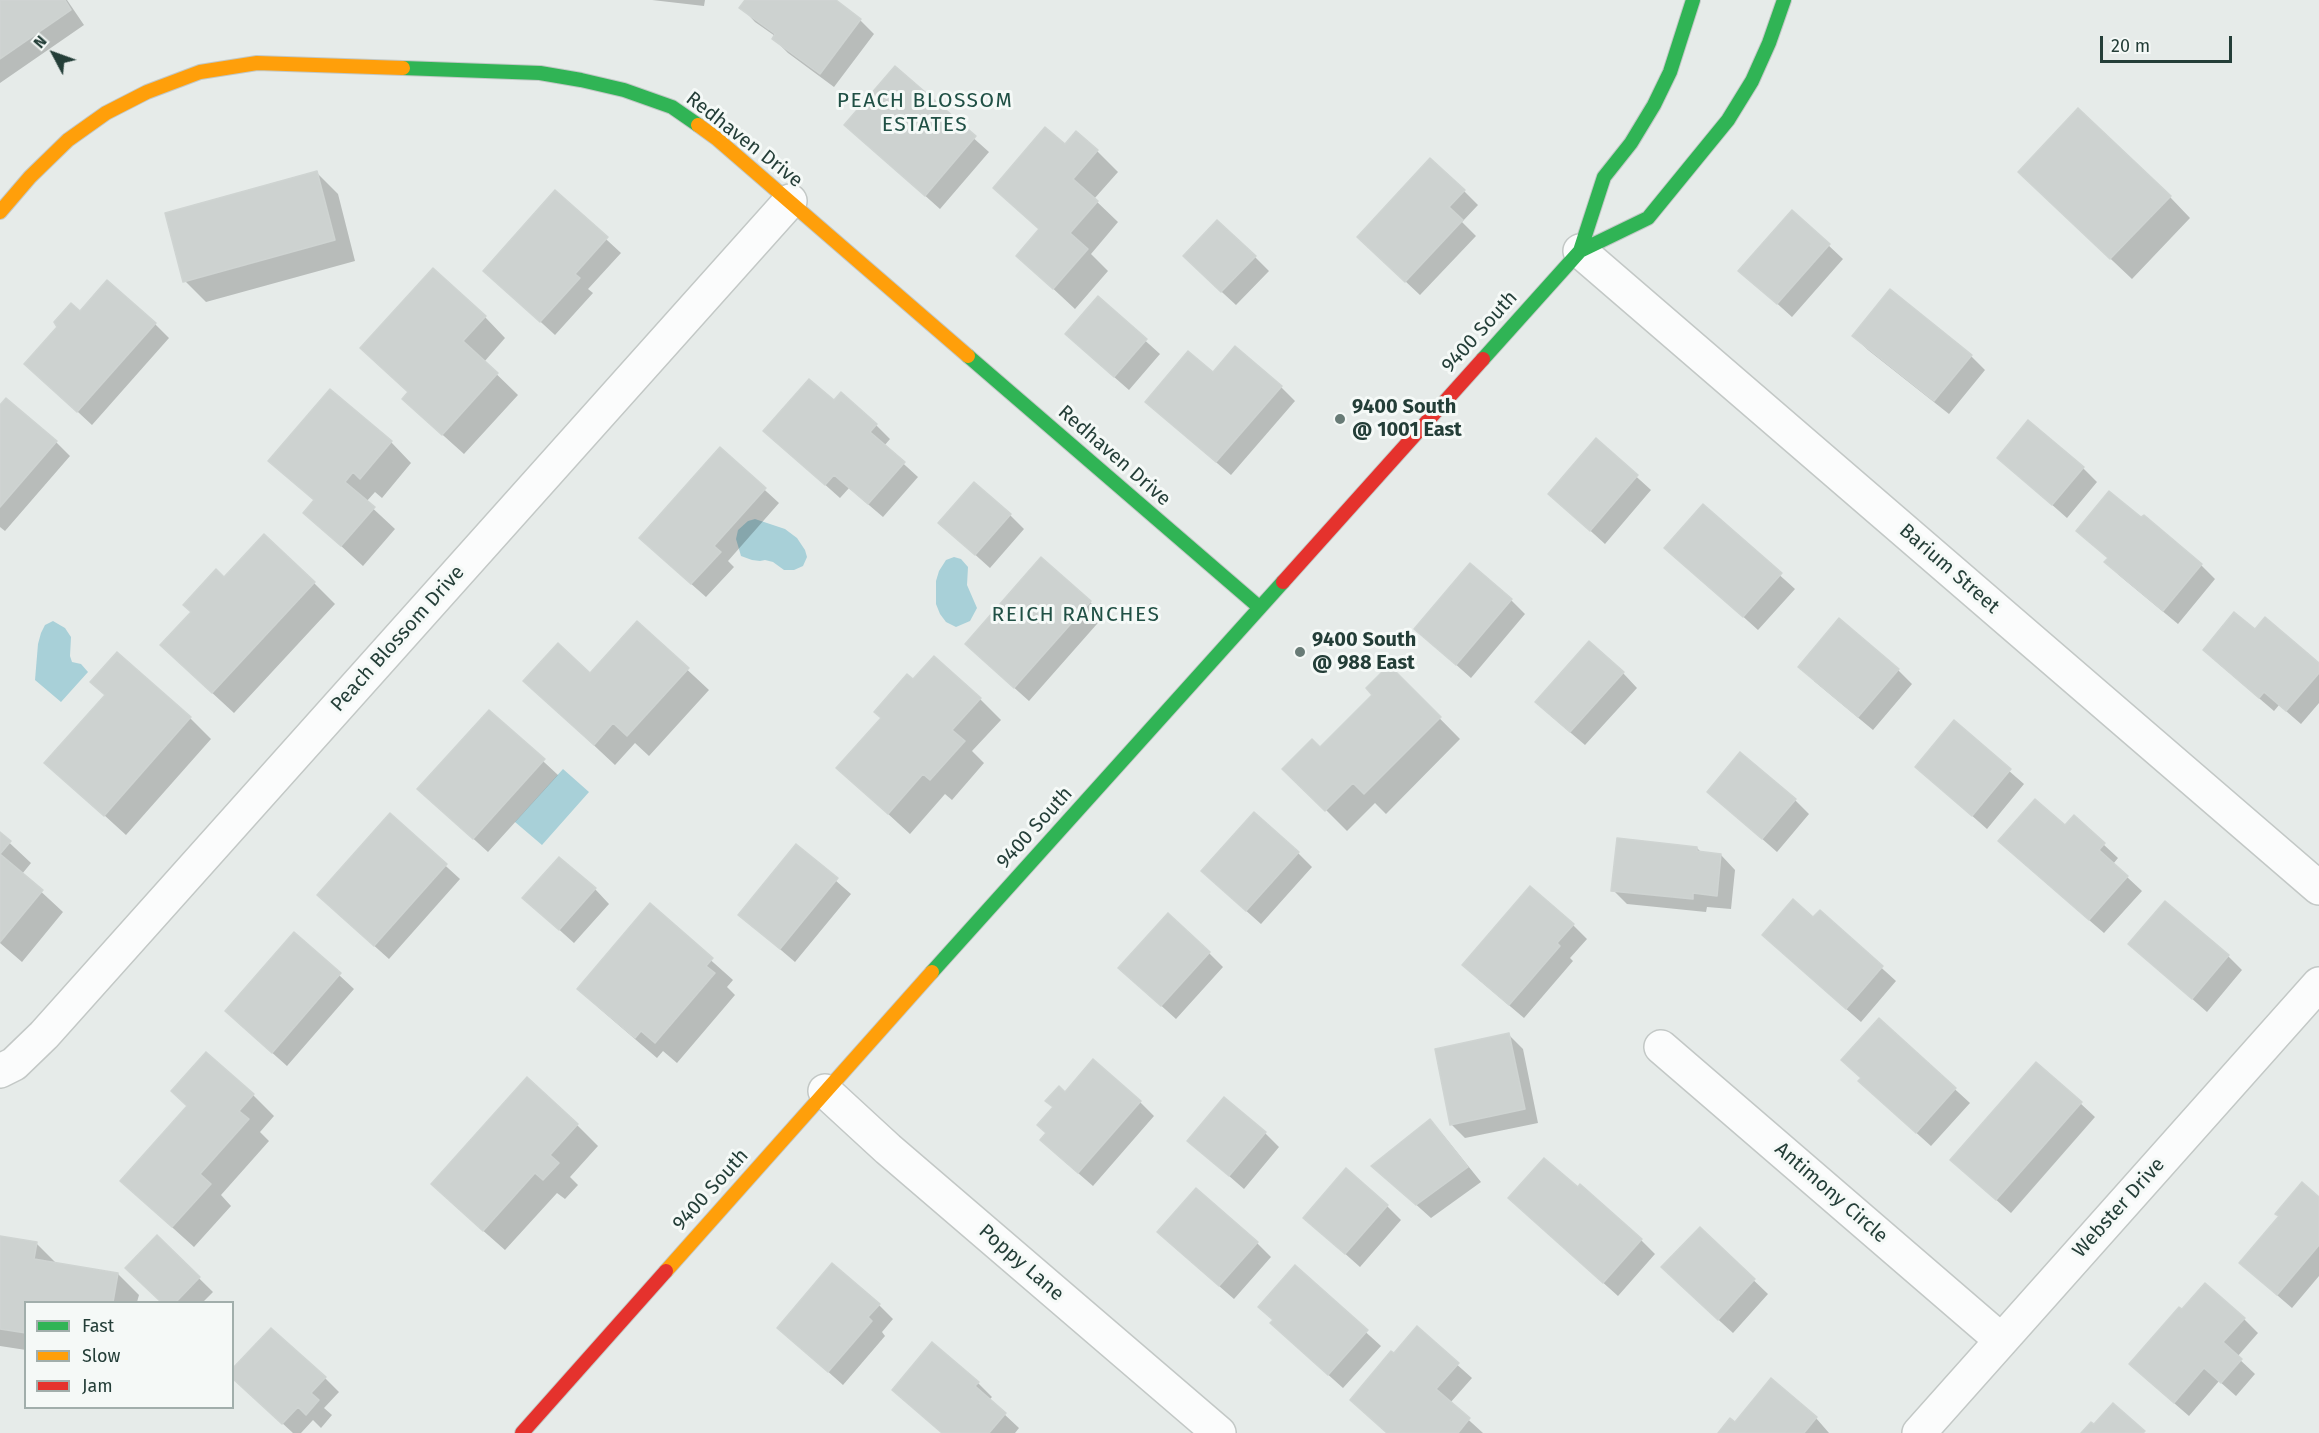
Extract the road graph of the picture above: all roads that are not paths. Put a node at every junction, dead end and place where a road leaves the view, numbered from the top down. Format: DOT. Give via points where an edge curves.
graph roads {
  1 [pos="1693,0"];
  2 [pos="1784,0"];
  3 [pos="790,201"];
  4 [pos="0,212"];
  5 [pos="1580,251"];
  6 [pos="1259,607"];
  7 [pos="2319,888"];
  8 [pos="2319,984"];
  9 [pos="1661,1047"];
  10 [pos="0,1071"];
  11 [pos="825,1091"];
  12 [pos="2001,1340"];
  13 [pos="522,1433"];
  14 [pos="1219,1433"];
  15 [pos="1919,1433"];
  1 -- 5 [label="main road, 9400 South" via="1670,72 1631,143 1604,177"];
  2 -- 5 [label="main road, 9400 South" via="1752,81 1704,151 1648,218"];
  3 -- 4 [label="main road, Redhaven Drive" via="672,106 624,90 540,74 257,63 200,72 106,113 68,140"];
  3 -- 6 [label="main road, Redhaven Drive"];
  3 -- 10 [label="street, Peach Blossom Drive" via="44,1035 14,1064"];
  5 -- 6 [label="main road, 9400 South"];
  5 -- 7 [label="street, Barium Street"];
  6 -- 11 [label="main road, 9400 South"];
  8 -- 12 [label="street, Webster Drive"];
  9 -- 12 [label="street, Antimony Circle"];
  11 -- 13 [label="main road, 9400 South"];
  11 -- 14 [label="street, Poppy Lane"];
  12 -- 15 [label="street, Webster Drive"];
}
